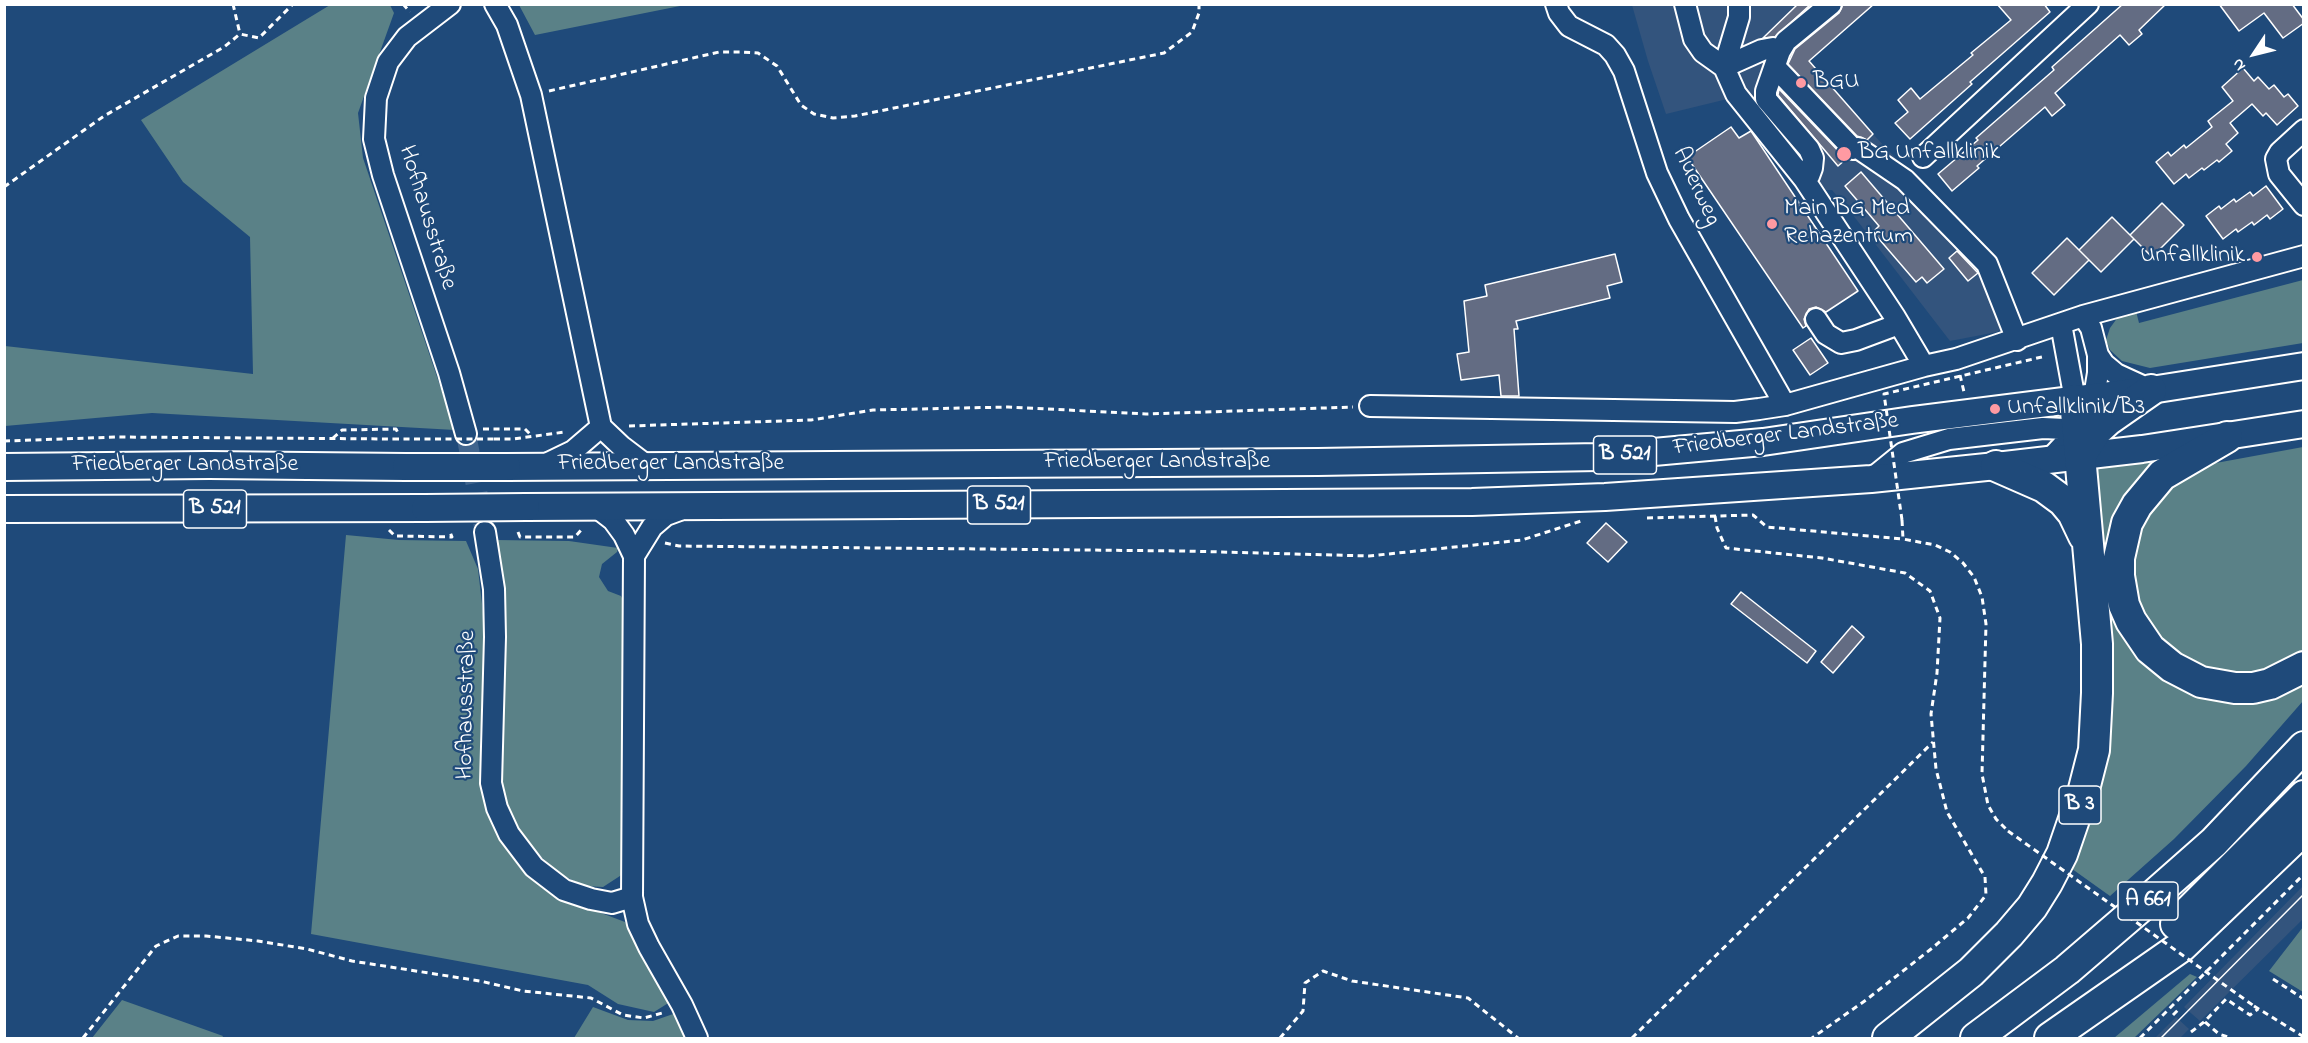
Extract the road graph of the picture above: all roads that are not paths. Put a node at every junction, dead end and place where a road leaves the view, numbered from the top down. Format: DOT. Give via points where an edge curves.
graph roads {
  1 [pos="450,4"];
  2 [pos="495,4"];
  3 [pos="1556,4"];
  4 [pos="1685,4"];
  5 [pos="1831,4"];
  6 [pos="2088,4"];
  7 [pos="1743,5"];
  8 [pos="1777,59"];
  9 [pos="1724,68"];
  10 [pos="2304,130"];
  11 [pos="1923,158"];
  12 [pos="1804,179"];
  13 [pos="2304,205"];
  14 [pos="2304,256"];
  15 [pos="2083,316"];
  16 [pos="1816,319"];
  17 [pos="1899,324"];
  18 [pos="2061,324"];
  19 [pos="2017,340"];
  20 [pos="2098,355"];
  21 [pos="1924,366"];
  22 [pos="2304,366"];
  23 [pos="2151,390"];
  24 [pos="1785,405"];
  25 [pos="1370,406"];
  26 [pos="2084,422"];
  27 [pos="2304,424"];
  28 [pos="601,427"];
  29 [pos="466,434"];
  30 [pos="2227,437"];
  31 [pos="646,465"];
  32 [pos="542,466"];
  33 [pos="1996,466"];
  34 [pos="4,467"];
  35 [pos="1871,479"];
  36 [pos="689,507"];
  37 [pos="4,509"];
  38 [pos="589,517"];
  39 [pos="485,532"];
  40 [pos="2088,545"];
  41 [pos="638,548"];
  42 [pos="2304,667"];
  43 [pos="2304,747"];
  44 [pos="2304,796"];
  45 [pos="2304,829"];
  46 [pos="632,897"];
  47 [pos="2076,1019"];
  48 [pos="697,1038"];
  49 [pos="1888,1038"];
  50 [pos="1976,1038"];
  51 [pos="2050,1038"];
  1 -- 29 [label="street, Hofhausstraße" via="407,37 388,62 376,98 374,139"];
  2 -- 28 [label="street" via="507,25 531,95"];
  3 -- 24 [label="street, Auerweg" via="1569,27 1606,45 1616,55 1657,173 1679,219"];
  4 -- 9 [label="street" via="1694,39 1703,52"];
  5 -- 8 [label="street" via="1786,41"];
  6 -- 11 [label="street"];
  7 -- 9 [label="street"];
  8 -- 9 [label="street" via="1773,48"];
  8 -- 12 [label="street" via="1766,99 1813,158 1809,176"];
  8 -- 19 [label="street" via="1856,148 1905,180 1987,264"];
  9 -- 12 [label="street" via="1736,94"];
  10 -- 13 [label="street" via="2276,159 2279,174"];
  12 -- 17 [label="street"];
  14 -- 15 [label="street, Friedberger Landstraße"];
  15 -- 18 [label="street, Friedberger Landstraße"];
  15 -- 20 [label="street" via="2091,328"];
  16 -- 17 [label="street" via="1826,334 1841,343"];
  17 -- 21 [label="street"];
  18 -- 19 [label="street, Friedberger Landstraße"];
  18 -- 26 [label="street"];
  19 -- 21 [label="street, Friedberger Landstraße"];
  20 -- 23 [label="street" via="2116,374"];
  20 -- 26 [label="street" via="2098,373"];
  21 -- 24 [label="street, Friedberger Landstraße"];
  22 -- 23 [label="main road"];
  23 -- 26 [label="highway" via="2108,420"];
  24 -- 25 [label="street, Friedberger Landstraße" via="1735,412"];
  26 -- 30 [label="main road, Friedberger Landstraße / B 521" via="2142,449"];
  26 -- 31 [label="main road, Friedberger Landstraße / B 521" via="1763,442 1599,458"];
  26 -- 33 [label="main road, Friedberger Landstraße / B 521" via="2049,460"];
  26 -- 35 [label="street" via="1949,439 1904,453"];
  26 -- 40 [label="highway"];
  27 -- 30 [label="main road, Friedberger Landstraße / B 521"];
  28 -- 31 [label="street"];
  28 -- 32 [label="street" via="573,451"];
  30 -- 42 [label="highway" via="2162,475 2137,505 2127,523 2119,558 2124,605 2150,648 2172,667 2201,682 2253,688"];
  31 -- 32 [label="main road, Friedberger Landstraße / B 521"];
  32 -- 34 [label="main road, Friedberger Landstraße / B 521, bridge"];
  33 -- 35 [label="main road, Friedberger Landstraße / B 521"];
  33 -- 40 [label="highway" via="2044,487 2063,501"];
  35 -- 36 [label="main road, Friedberger Landstraße / B 521" via="1674,494 1472,502"];
  36 -- 38 [label="main road, Friedberger Landstraße / B 521"];
  36 -- 41 [label="street" via="666,515"];
  37 -- 38 [label="main road, Friedberger Landstraße / B 521, bridge" via="526,507"];
  38 -- 41 [label="street" via="613,520"];
  39 -- 46 [label="street, Hofhausstraße" via="494,590 491,783 497,808 509,834 534,867 564,890 612,903"];
  40 -- 49 [label="highway, B 3" via="2097,644 2094,750 2073,826 2047,883 2009,934 1971,972"];
  41 -- 46 [label="street"];
  43 -- 50 [label="highway, A 661" via="2214,842 2067,970"];
  44 -- 47 [label="highway, A 661"];
  45 -- 47 [label="highway" via="2182,946"];
  46 -- 48 [label="street" via="638,924"];
  47 -- 51 [label="highway, A 661"];
}
